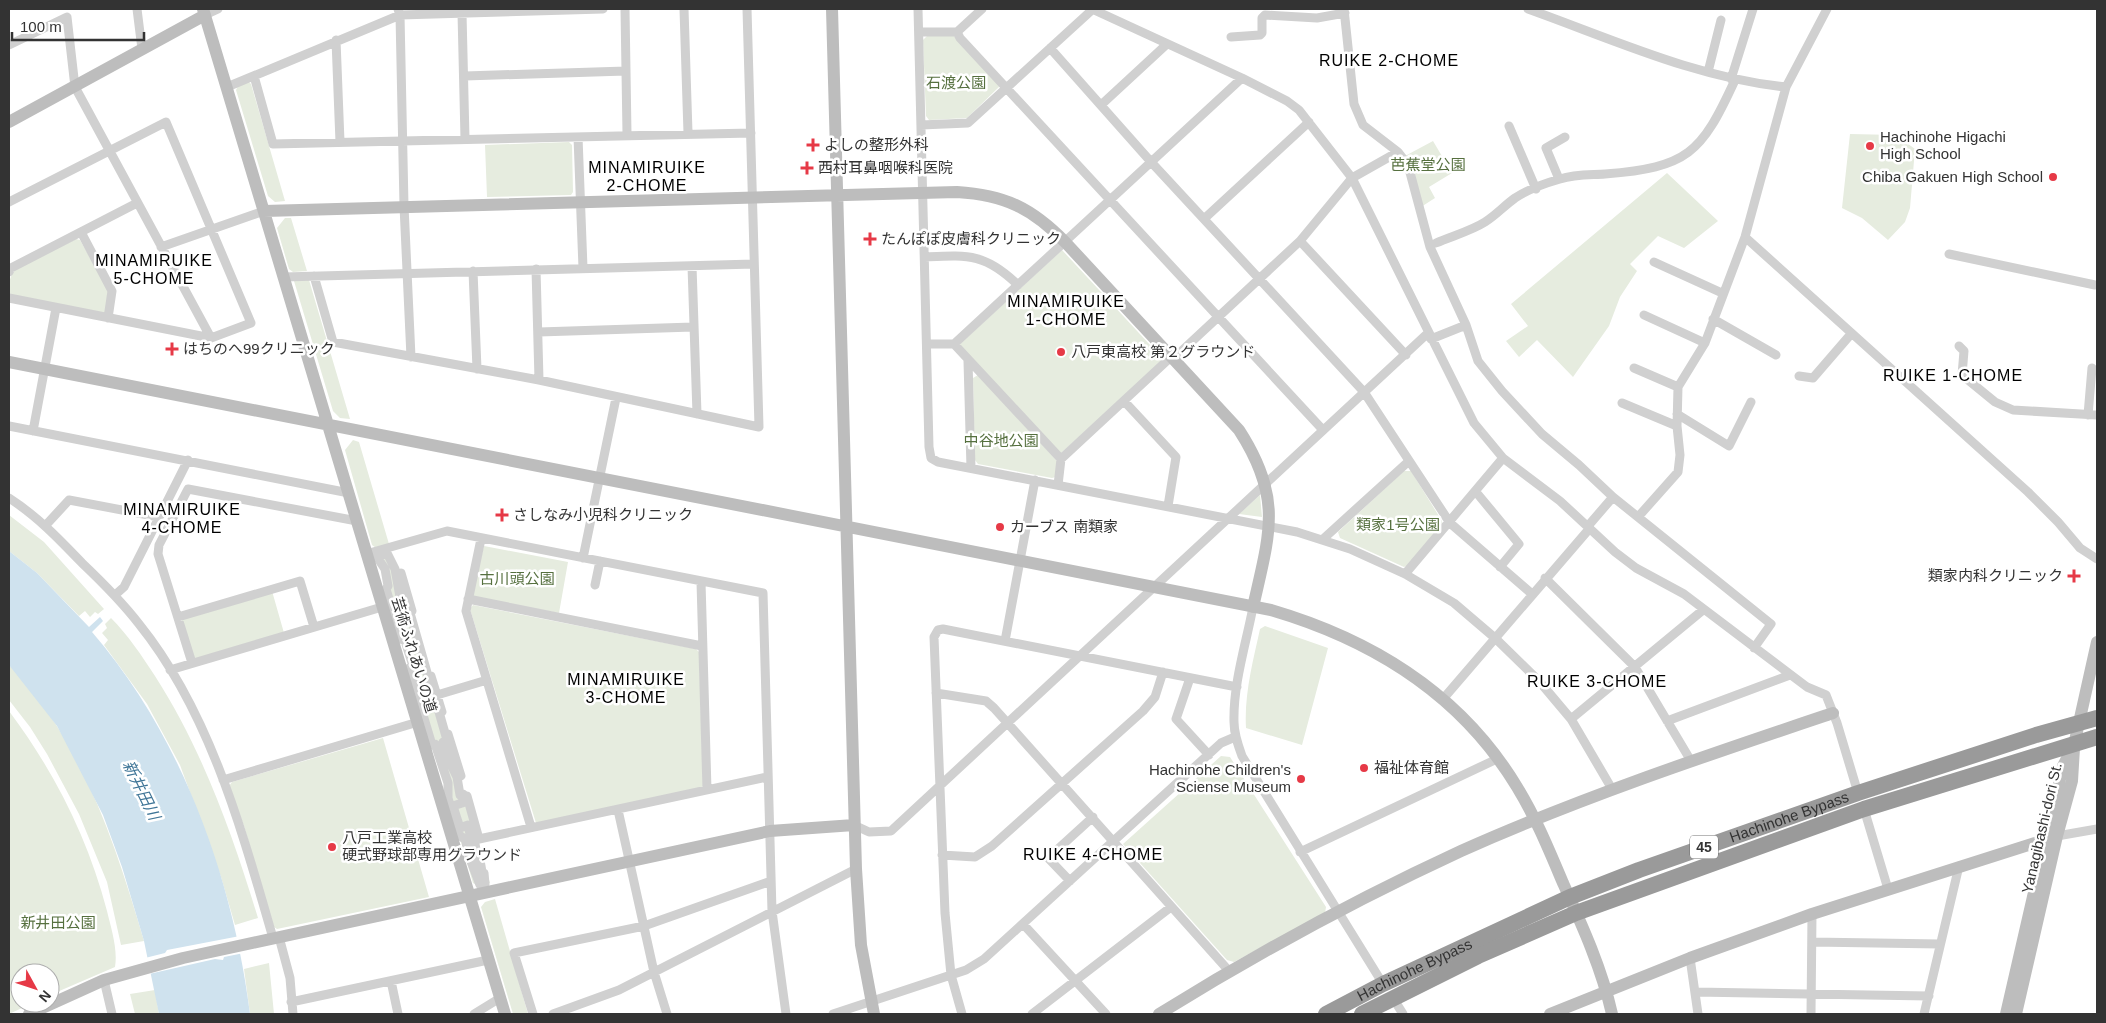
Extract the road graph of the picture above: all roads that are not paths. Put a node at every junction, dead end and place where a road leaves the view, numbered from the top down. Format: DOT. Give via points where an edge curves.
graph roads {
  1 [pos="137,9"];
  2 [pos="218,9"];
  3 [pos="578,9"];
  4 [pos="603,9"];
  5 [pos="625,9"];
  6 [pos="684,9"];
  7 [pos="747,9"];
  8 [pos="832,9"];
  9 [pos="918,9"];
  10 [pos="982,9"];
  11 [pos="1093,9"];
  12 [pos="1528,9"];
  13 [pos="1753,9"];
  14 [pos="1827,9"];
  15 [pos="1344,11"];
  16 [pos="204,12"];
  17 [pos="399,12"];
  18 [pos="462,13"];
  19 [pos="1721,20"];
  20 [pos="918,32"];
  21 [pos="957,32"];
  22 [pos="1231,38"];
  23 [pos="336,40"];
  24 [pos="1168,44"];
  25 [pos="9,45"];
  26 [pos="1050,48"];
  27 [pos="142,49"];
  28 [pos="626,71"];
  29 [pos="1708,72"];
  30 [pos="254,76"];
  31 [pos="464,76"];
  32 [pos="1242,78"];
  33 [pos="1733,79"];
  34 [pos="1006,86"];
  35 [pos="75,87"];
  36 [pos="226,87"];
  37 [pos="1786,87"];
  38 [pos="1101,105"];
  39 [pos="9,122"];
  40 [pos="1308,122"];
  41 [pos="920,125"];
  42 [pos="1508,126"];
  43 [pos="688,133"];
  44 [pos="751,133"];
  45 [pos="627,134"];
  46 [pos="578,137"];
  47 [pos="1565,137"];
  48 [pos="465,139"];
  49 [pos="404,140"];
  50 [pos="340,142"];
  51 [pos="110,150"];
  52 [pos="1398,152"];
  53 [pos="1152,163"];
  54 [pos="1352,178"];
  55 [pos="1559,179"];
  56 [pos="1536,189"];
  57 [pos="922,194"];
  58 [pos="837,195"];
  59 [pos="752,198"];
  60 [pos="1111,201"];
  61 [pos="9,202"];
  62 [pos="137,203"];
  63 [pos="580,203"];
  64 [pos="404,206"];
  65 [pos="264,211"];
  66 [pos="1205,218"];
  67 [pos="211,228"];
  68 [pos="81,232"];
  69 [pos="1745,237"];
  70 [pos="1300,241"];
  71 [pos="1066,243"];
  72 [pos="1436,243"];
  73 [pos="161,246"];
  74 [pos="1948,254"];
  75 [pos="925,257"];
  76 [pos="1654,262"];
  77 [pos="754,264"];
  78 [pos="692,266"];
  79 [pos="583,268"];
  80 [pos="536,269"];
  81 [pos="9,272"];
  82 [pos="472,272"];
  83 [pos="407,273"];
  84 [pos="314,276"];
  85 [pos="284,277"];
  86 [pos="1259,279"];
  87 [pos="1018,285"];
  88 [pos="2095,285"];
  89 [pos="1722,292"];
  90 [pos="9,298"];
  91 [pos="56,308"];
  92 [pos="1644,315"];
  93 [pos="1218,317"];
  94 [pos="108,318"];
  95 [pos="1713,319"];
  96 [pos="1466,325"];
  97 [pos="693,327"];
  98 [pos="539,332"];
  99 [pos="1851,334"];
  100 [pos="1430,336"];
  101 [pos="211,338"];
  102 [pos="1705,343"];
  103 [pos="927,344"];
  104 [pos="954,344"];
  105 [pos="1959,346"];
  106 [pos="1776,354"];
  107 [pos="1406,355"];
  108 [pos="411,357"];
  109 [pos="1172,358"];
  110 [pos="968,360"];
  111 [pos="9,362"];
  112 [pos="1634,368"];
  113 [pos="2092,368"];
  114 [pos="45,369"];
  115 [pos="477,370"];
  116 [pos="1799,376"];
  117 [pos="539,380"];
  118 [pos="1678,387"];
  119 [pos="1364,392"];
  120 [pos="616,398"];
  121 [pos="1124,401"];
  122 [pos="1751,402"];
  123 [pos="1622,403"];
  124 [pos="697,414"];
  125 [pos="1677,414"];
  126 [pos="2093,415"];
  127 [pos="329,424"];
  128 [pos="9,426"];
  129 [pos="1677,426"];
  130 [pos="1323,430"];
  131 [pos="33,431"];
  132 [pos="1503,458"];
  133 [pos="1061,459"];
  134 [pos="188,460"];
  135 [pos="1409,461"];
  136 [pos="971,468"];
  137 [pos="598,477"];
  138 [pos="1035,480"];
  139 [pos="1266,482"];
  140 [pos="1058,485"];
  141 [pos="1476,492"];
  142 [pos="349,493"];
  143 [pos="9,498"];
  144 [pos="1613,498"];
  145 [pos="1168,506"];
  146 [pos="160,517"];
  147 [pos="1638,517"];
  148 [pos="1228,518"];
  149 [pos="357,521"];
  150 [pos="1450,523"];
  151 [pos="46,525"];
  152 [pos="1269,526"];
  153 [pos="846,527"];
  154 [pos="1589,527"];
  155 [pos="481,539"];
  156 [pos="1322,540"];
  157 [pos="394,548"];
  158 [pos="366,554"];
  159 [pos="583,558"];
  160 [pos="2097,558"];
  161 [pos="600,561"];
  162 [pos="1020,561"];
  163 [pos="1500,567"];
  164 [pos="1405,574"];
  165 [pos="1545,578"];
  166 [pos="701,582"];
  167 [pos="595,585"];
  168 [pos="1153,587"];
  169 [pos="1532,594"];
  170 [pos="114,595"];
  171 [pos="468,599"];
  172 [pos="382,607"];
  173 [pos="1254,607"];
  174 [pos="1703,610"];
  175 [pos="178,616"];
  176 [pos="314,628"];
  177 [pos="1495,638"];
  178 [pos="1005,641"];
  179 [pos="2097,642"];
  180 [pos="702,646"];
  181 [pos="1754,648"];
  182 [pos="1077,657"];
  183 [pos="192,663"];
  184 [pos="1634,667"];
  185 [pos="170,670"];
  186 [pos="1163,672"];
  187 [pos="1790,676"];
  188 [pos="1190,678"];
  189 [pos="486,680"];
  190 [pos="1237,687"];
  191 [pos="936,693"];
  192 [pos="437,696"];
  193 [pos="1443,699"];
  194 [pos="1833,714"];
  195 [pos="2097,718"];
  196 [pos="1570,719"];
  197 [pos="1667,720"];
  198 [pos="418,722"];
  199 [pos="2079,722"];
  200 [pos="1008,723"];
  201 [pos="1236,737"];
  202 [pos="2097,737"];
  203 [pos="2097,742"];
  204 [pos="2074,745"];
  205 [pos="1209,755"];
  206 [pos="1497,759"];
  207 [pos="1692,761"];
  208 [pos="767,777"];
  209 [pos="223,780"];
  210 [pos="1063,784"];
  211 [pos="938,786"];
  212 [pos="1612,789"];
  213 [pos="707,790"];
  214 [pos="1858,793"];
  215 [pos="1864,809"];
  216 [pos="618,810"];
  217 [pos="1093,817"];
  218 [pos="1536,820"];
  219 [pos="854,825"];
  220 [pos="531,828"];
  221 [pos="2097,829"];
  222 [pos="770,831"];
  223 [pos="2052,837"];
  224 [pos="1114,841"];
  225 [pos="1300,852"];
  226 [pos="942,855"];
  227 [pos="628,860"];
  228 [pos="1958,866"];
  229 [pos="856,869"];
  230 [pos="771,881"];
  231 [pos="1070,881"];
  232 [pos="480,885"];
  233 [pos="1888,889"];
  234 [pos="469,896"];
  235 [pos="1570,897"];
  236 [pos="1171,907"];
  237 [pos="772,910"];
  238 [pos="1337,911"];
  239 [pos="1576,914"];
  240 [pos="1812,914"];
  241 [pos="1023,924"];
  242 [pos="644,926"];
  243 [pos="276,938"];
  244 [pos="1812,942"];
  245 [pos="1940,944"];
  246 [pos="1690,958"];
  247 [pos="488,960"];
  248 [pos="1229,971"];
  249 [pos="654,972"];
  250 [pos="951,975"];
  251 [pos="104,980"];
  252 [pos="391,982"];
  253 [pos="1076,982"];
  254 [pos="1383,984"];
  255 [pos="1607,991"];
  256 [pos="1696,992"];
  257 [pos="1811,994"];
  258 [pos="1928,996"];
  259 [pos="500,998"];
  260 [pos="1392,998"];
  261 [pos="292,1002"];
  262 [pos="872,1008"];
  263 [pos="29,1014"];
  264 [pos="112,1014"];
  265 [pos="293,1014"];
  266 [pos="398,1014"];
  267 [pos="474,1014"];
  268 [pos="505,1014"];
  269 [pos="533,1014"];
  270 [pos="553,1014"];
  271 [pos="667,1014"];
  272 [pos="786,1014"];
  273 [pos="834,1014"];
  274 [pos="962,1014"];
  275 [pos="1032,1014"];
  276 [pos="1106,1014"];
  277 [pos="1158,1014"];
  278 [pos="1326,1014"];
  279 [pos="1362,1014"];
  280 [pos="1403,1014"];
  281 [pos="1550,1014"];
  282 [pos="1612,1014"];
  283 [pos="1698,1014"];
  284 [pos="1811,1014"];
  285 [pos="1924,1014"];
  286 [pos="2006,1014"];
  287 [pos="2016,1014"];
  1 -- 27 [label="street"];
  2 -- 16 [label="street"];
  3 -- 4 [label="street"];
  3 -- 18 [label="street"];
  5 -- 28 [label="street"];
  6 -- 43 [label="street"];
  7 -- 44 [label="street"];
  8 -- 58 [label="street"];
  9 -- 20 [label="street"];
  10 -- 21 [label="street"];
  11 -- 24 [label="street"];
  11 -- 26 [label="street"];
  12 -- 29 [label="street"];
  13 -- 33 [label="street"];
  14 -- 37 [label="street"];
  15 -- 22 [label="street" via="1317,18 1265,15 1260,35"];
  15 -- 52 [label="street" via="1354,104 1363,125"];
  16 -- 27 [label="street"];
  16 -- 36 [label="street, 芸術ふれあいの道"];
  17 -- 18 [label="street"];
  17 -- 23 [label="street"];
  17 -- 49 [label="street"];
  18 -- 31 [label="street"];
  19 -- 29 [label="street"];
  20 -- 21 [label="street"];
  20 -- 41 [label="street"];
  21 -- 34 [label="street"];
  23 -- 30 [label="street"];
  23 -- 50 [label="street"];
  24 -- 32 [label="street"];
  24 -- 38 [label="street"];
  25 -- 35 [label="street" via="67,17"];
  26 -- 34 [label="street"];
  26 -- 38 [label="street"];
  27 -- 35 [label="street"];
  28 -- 31 [label="street"];
  28 -- 45 [label="street"];
  29 -- 33 [label="street"];
  30 -- 36 [label="street"];
  30 -- 50 [label="street" via="273,144"];
  31 -- 48 [label="street"];
  32 -- 40 [label="street" via="1287,101"];
  32 -- 53 [label="street"];
  33 -- 37 [label="street"];
  33 -- 55 [label="street" via="1713,124 1700,143 1683,157 1663,166"];
  34 -- 41 [label="street" via="968,123"];
  34 -- 60 [label="street"];
  35 -- 39 [label="street"];
  35 -- 51 [label="street"];
  36 -- 65 [label="street, 芸術ふれあいの道"];
  37 -- 69 [label="street"];
  38 -- 53 [label="street"];
  40 -- 54 [label="street"];
  40 -- 66 [label="street"];
  41 -- 57 [label="street"];
  42 -- 56 [label="street"];
  43 -- 44 [label="street"];
  43 -- 45 [label="street"];
  44 -- 59 [label="street"];
  45 -- 46 [label="street"];
  46 -- 48 [label="street"];
  46 -- 63 [label="street"];
  47 -- 55 [label="street" via="1546,148"];
  48 -- 49 [label="street"];
  49 -- 50 [label="street"];
  49 -- 64 [label="street"];
  51 -- 61 [label="street"];
  51 -- 62 [label="street"];
  51 -- 67 [label="street" via="166,122"];
  52 -- 54 [label="street"];
  52 -- 96 [label="street" via="1408,165 1430,247"];
  53 -- 60 [label="street"];
  53 -- 66 [label="street"];
  54 -- 70 [label="street"];
  54 -- 100 [label="street"];
  55 -- 56 [label="street"];
  56 -- 72 [label="street" via="1516,198 1483,224"];
  57 -- 58 [label="street"];
  57 -- 71 [label="street" via="957,192 995,196 1033,213"];
  57 -- 75 [label="street"];
  58 -- 59 [label="street"];
  58 -- 153 [label="street"];
  59 -- 63 [label="street"];
  59 -- 77 [label="street"];
  60 -- 71 [label="street"];
  60 -- 93 [label="street"];
  62 -- 68 [label="street"];
  62 -- 73 [label="street"];
  63 -- 64 [label="street"];
  63 -- 79 [label="street"];
  64 -- 65 [label="street"];
  64 -- 83 [label="street"];
  65 -- 67 [label="street"];
  65 -- 85 [label="street, 芸術ふれあいの道"];
  66 -- 86 [label="street"];
  67 -- 73 [label="street"];
  67 -- 101 [label="street" via="251,324"];
  68 -- 81 [label="street" via="11,268"];
  68 -- 94 [label="street" via="112,291"];
  69 -- 89 [label="street"];
  69 -- 99 [label="street"];
  70 -- 86 [label="street"];
  70 -- 107 [label="street"];
  71 -- 87 [label="street"];
  71 -- 109 [label="street"];
  73 -- 101 [label="street"];
  74 -- 88 [label="street"];
  75 -- 87 [label="street" via="955,256 986,261 1002,269"];
  75 -- 103 [label="street"];
  76 -- 89 [label="street"];
  77 -- 78 [label="street"];
  77 -- 124 [label="street" via="759,427"];
  78 -- 79 [label="street"];
  78 -- 97 [label="street"];
  79 -- 80 [label="street"];
  80 -- 82 [label="street"];
  80 -- 98 [label="street"];
  82 -- 83 [label="street"];
  82 -- 115 [label="street"];
  83 -- 84 [label="street"];
  83 -- 108 [label="street"];
  84 -- 85 [label="street"];
  84 -- 108 [label="street" via="333,342"];
  85 -- 127 [label="street, 芸術ふれあいの道"];
  86 -- 93 [label="street"];
  86 -- 119 [label="street"];
  87 -- 104 [label="street"];
  89 -- 95 [label="street"];
  90 -- 91 [label="street"];
  91 -- 94 [label="street"];
  91 -- 114 [label="street"];
  92 -- 102 [label="street"];
  93 -- 109 [label="street"];
  93 -- 130 [label="street"];
  94 -- 101 [label="street"];
  95 -- 102 [label="street"];
  95 -- 106 [label="street"];
  96 -- 100 [label="street"];
  96 -- 144 [label="street" via="1478,361 1502,391 1542,434"];
  97 -- 98 [label="street"];
  97 -- 124 [label="street"];
  98 -- 117 [label="street"];
  99 -- 116 [label="street" via="1813,378"];
  99 -- 160 [label="street" via="2028,492 2080,548"];
  100 -- 107 [label="street"];
  100 -- 132 [label="street" via="1474,423"];
  102 -- 118 [label="street"];
  103 -- 104 [label="street"];
  103 -- 136 [label="street" via="931,458"];
  104 -- 110 [label="street"];
  105 -- 126 [label="street" via="1964,351 1962,375 1995,402 2013,410"];
  107 -- 119 [label="street"];
  108 -- 115 [label="street"];
  109 -- 121 [label="street"];
  109 -- 139 [label="street" via="1238,430 1255,455"];
  110 -- 133 [label="street"];
  110 -- 136 [label="street"];
  111 -- 114 [label="street"];
  112 -- 118 [label="street"];
  113 -- 126 [label="street"];
  114 -- 127 [label="street"];
  114 -- 131 [label="street"];
  115 -- 117 [label="street"];
  117 -- 120 [label="street"];
  118 -- 125 [label="street"];
  119 -- 130 [label="street"];
  119 -- 135 [label="street"];
  120 -- 124 [label="street"];
  120 -- 137 [label="street"];
  121 -- 133 [label="street"];
  121 -- 145 [label="street" via="1176,457"];
  122 -- 125 [label="street" via="1729,446"];
  123 -- 129 [label="street"];
  125 -- 129 [label="street"];
  127 -- 137 [label="street"];
  127 -- 142 [label="street, 芸術ふれあいの道"];
  128 -- 131 [label="street"];
  129 -- 147 [label="street" via="1678,472"];
  130 -- 139 [label="street"];
  131 -- 134 [label="street"];
  132 -- 141 [label="street"];
  132 -- 154 [label="street"];
  133 -- 140 [label="street"];
  134 -- 142 [label="street"];
  134 -- 146 [label="street"];
  135 -- 150 [label="street"];
  135 -- 156 [label="street"];
  136 -- 138 [label="street"];
  137 -- 153 [label="street"];
  137 -- 159 [label="street"];
  138 -- 140 [label="street"];
  138 -- 162 [label="street"];
  139 -- 148 [label="street"];
  139 -- 152 [label="street"];
  140 -- 145 [label="street"];
  141 -- 150 [label="street"];
  141 -- 163 [label="street" via="1519,544"];
  142 -- 149 [label="street, 芸術ふれあいの道"];
  143 -- 151 [label="street"];
  144 -- 147 [label="street"];
  144 -- 154 [label="street"];
  145 -- 148 [label="street"];
  146 -- 151 [label="street" via="69,500"];
  146 -- 170 [label="street" via="124,587"];
  147 -- 181 [label="street" via="1771,624"];
  148 -- 152 [label="street"];
  148 -- 168 [label="street"];
  149 -- 158 [label="street, 芸術ふれあいの道"];
  149 -- 175 [label="street" via="188,489 159,545 158,554"];
  150 -- 163 [label="street"];
  150 -- 164 [label="street"];
  151 -- 170 [label="street"];
  152 -- 156 [label="street"];
  152 -- 173 [label="street"];
  153 -- 162 [label="street"];
  153 -- 219 [label="street"];
  154 -- 165 [label="street"];
  154 -- 174 [label="street" via="1636,568 1684,594"];
  155 -- 157 [label="street" via="446,531"];
  155 -- 159 [label="street"];
  155 -- 171 [label="street"];
  156 -- 164 [label="street"];
  157 -- 158 [label="street"];
  157 -- 192 [label="street"];
  158 -- 172 [label="street, 芸術ふれあいの道"];
  159 -- 161 [label="street"];
  161 -- 166 [label="street"];
  161 -- 167 [label="street"];
  162 -- 168 [label="street"];
  162 -- 178 [label="street"];
  163 -- 169 [label="street"];
  164 -- 177 [label="street" via="1454,602"];
  165 -- 169 [label="street"];
  165 -- 184 [label="street"];
  166 -- 180 [label="street"];
  166 -- 208 [label="street" via="763,593"];
  168 -- 173 [label="street"];
  168 -- 182 [label="street"];
  169 -- 177 [label="street"];
  170 -- 185 [label="street" via="140,625"];
  171 -- 180 [label="street"];
  171 -- 189 [label="street" via="466,611"];
  172 -- 176 [label="street"];
  172 -- 198 [label="street, 芸術ふれあいの道"];
  173 -- 190 [label="street"];
  173 -- 193 [label="street" via="1305,620 1342,634 1385,657"];
  174 -- 181 [label="street"];
  174 -- 184 [label="street"];
  175 -- 176 [label="street" via="300,581"];
  175 -- 183 [label="street"];
  176 -- 183 [label="street"];
  177 -- 193 [label="street"];
  177 -- 196 [label="street" via="1539,681"];
  178 -- 182 [label="street"];
  178 -- 191 [label="street" via="938,630 934,637"];
  179 -- 199 [label="street, Yanagibashi-dori St."];
  180 -- 213 [label="street"];
  181 -- 187 [label="street"];
  182 -- 186 [label="street"];
  182 -- 200 [label="street"];
  183 -- 185 [label="street"];
  184 -- 196 [label="street"];
  184 -- 197 [label="street"];
  185 -- 209 [label="street" via="202,729"];
  186 -- 188 [label="street"];
  186 -- 210 [label="street" via="1155,697 1143,711"];
  187 -- 194 [label="street" via="1826,696"];
  187 -- 197 [label="street"];
  188 -- 190 [label="street"];
  188 -- 205 [label="street" via="1176,719"];
  189 -- 192 [label="street"];
  189 -- 220 [label="street"];
  190 -- 201 [label="street"];
  191 -- 200 [label="street" via="986,701"];
  191 -- 211 [label="street"];
  192 -- 220 [label="street" via="480,839"];
  193 -- 206 [label="street"];
  194 -- 207 [label="street"];
  194 -- 214 [label="street"];
  195 -- 199 [label="highway, Hachinohe Bypass / 45"];
  196 -- 212 [label="street"];
  197 -- 207 [label="street"];
  198 -- 209 [label="street"];
  198 -- 234 [label="street, 芸術ふれあいの道"];
  199 -- 204 [label="street, Yanagibashi-dori St."];
  199 -- 214 [label="highway, Hachinohe Bypass / 45"];
  200 -- 210 [label="street"];
  200 -- 211 [label="street"];
  201 -- 205 [label="street" via="1221,743"];
  201 -- 225 [label="street" via="1242,756"];
  202 -- 204 [label="highway, Hachinohe Bypass / 45"];
  203 -- 204 [label="highway"];
  204 -- 215 [label="highway, Hachinohe Bypass / 45"];
  204 -- 223 [label="street, Yanagibashi-dori St." via="2072,781"];
  205 -- 224 [label="street"];
  206 -- 218 [label="street"];
  206 -- 225 [label="street"];
  207 -- 212 [label="street"];
  208 -- 213 [label="street"];
  208 -- 222 [label="street"];
  209 -- 243 [label="street"];
  210 -- 217 [label="street"];
  210 -- 226 [label="street" via="992,846 974,857"];
  211 -- 219 [label="street" via="890,831 869,832"];
  211 -- 226 [label="street"];
  212 -- 218 [label="street"];
  213 -- 216 [label="street"];
  214 -- 235 [label="highway, Hachinohe Bypass / 45"];
  215 -- 233 [label="street"];
  215 -- 239 [label="highway, Hachinohe Bypass / 45"];
  216 -- 220 [label="street"];
  216 -- 227 [label="street"];
  217 -- 224 [label="street"];
  217 -- 231 [label="street" via="1048,858"];
  218 -- 235 [label="street"];
  218 -- 238 [label="street" via="1462,851"];
  219 -- 222 [label="street"];
  219 -- 229 [label="street"];
  221 -- 223 [label="street"];
  222 -- 227 [label="street"];
  222 -- 230 [label="street"];
  223 -- 228 [label="street"];
  223 -- 286 [label="street, Yanagibashi-dori St."];
  223 -- 287 [label="street, Yanagibashi-dori St."];
  224 -- 231 [label="street"];
  224 -- 236 [label="street"];
  225 -- 238 [label="street"];
  226 -- 250 [label="street"];
  227 -- 234 [label="street"];
  227 -- 242 [label="street"];
  228 -- 233 [label="street"];
  228 -- 245 [label="street"];
  229 -- 237 [label="street"];
  229 -- 262 [label="street" via="861,945"];
  230 -- 237 [label="street"];
  230 -- 242 [label="street"];
  231 -- 241 [label="street"];
  232 -- 232 [label="street" via="466,840 459,835 448,798 446,776 435,744 432,745 409,668 413,666 412,659 405,641 401,639 386,589 385,568 377,558 387,554 395,569 402,608 408,606 422,653 430,683 427,683 428,694 439,712 447,740 443,742 443,748 460,795 463,794 465,802 453,806 460,828 468,825 474,837 477,857 486,878 485,884"];
  233 -- 240 [label="street"];
  234 -- 243 [label="street"];
  234 -- 247 [label="street, 芸術ふれあいの道"];
  235 -- 239 [label="street"];
  235 -- 254 [label="highway, Hachinohe Bypass / 45"];
  236 -- 248 [label="street"];
  236 -- 253 [label="street"];
  237 -- 249 [label="street"];
  237 -- 272 [label="street"];
  238 -- 248 [label="street"];
  238 -- 254 [label="street"];
  239 -- 255 [label="street"];
  239 -- 260 [label="highway, Hachinohe Bypass / 45"];
  240 -- 244 [label="street"];
  240 -- 246 [label="street"];
  241 -- 250 [label="street" via="984,959"];
  241 -- 253 [label="street"];
  242 -- 249 [label="street"];
  242 -- 269 [label="street" via="514,953"];
  243 -- 251 [label="street"];
  243 -- 261 [label="street" via="290,978"];
  244 -- 245 [label="street"];
  244 -- 257 [label="street"];
  245 -- 258 [label="street"];
  246 -- 255 [label="street"];
  246 -- 256 [label="street"];
  247 -- 252 [label="street"];
  247 -- 259 [label="street, 芸術ふれあいの道"];
  248 -- 277 [label="street"];
  249 -- 270 [label="street" via="620,990"];
  249 -- 271 [label="street"];
  250 -- 262 [label="street"];
  250 -- 274 [label="street"];
  251 -- 263 [label="street"];
  251 -- 264 [label="street"];
  252 -- 261 [label="street"];
  252 -- 266 [label="street"];
  253 -- 275 [label="street"];
  253 -- 276 [label="street"];
  254 -- 278 [label="highway, Hachinohe Bypass / 45"];
  255 -- 281 [label="street"];
  255 -- 282 [label="street"];
  256 -- 257 [label="street"];
  256 -- 283 [label="street"];
  257 -- 258 [label="street"];
  257 -- 284 [label="street"];
  258 -- 285 [label="street"];
  259 -- 267 [label="street"];
  259 -- 268 [label="street, 芸術ふれあいの道"];
  260 -- 279 [label="highway, Hachinohe Bypass / 45"];
  260 -- 280 [label="street"];
  261 -- 265 [label="street"];
  262 -- 273 [label="street"];
}
